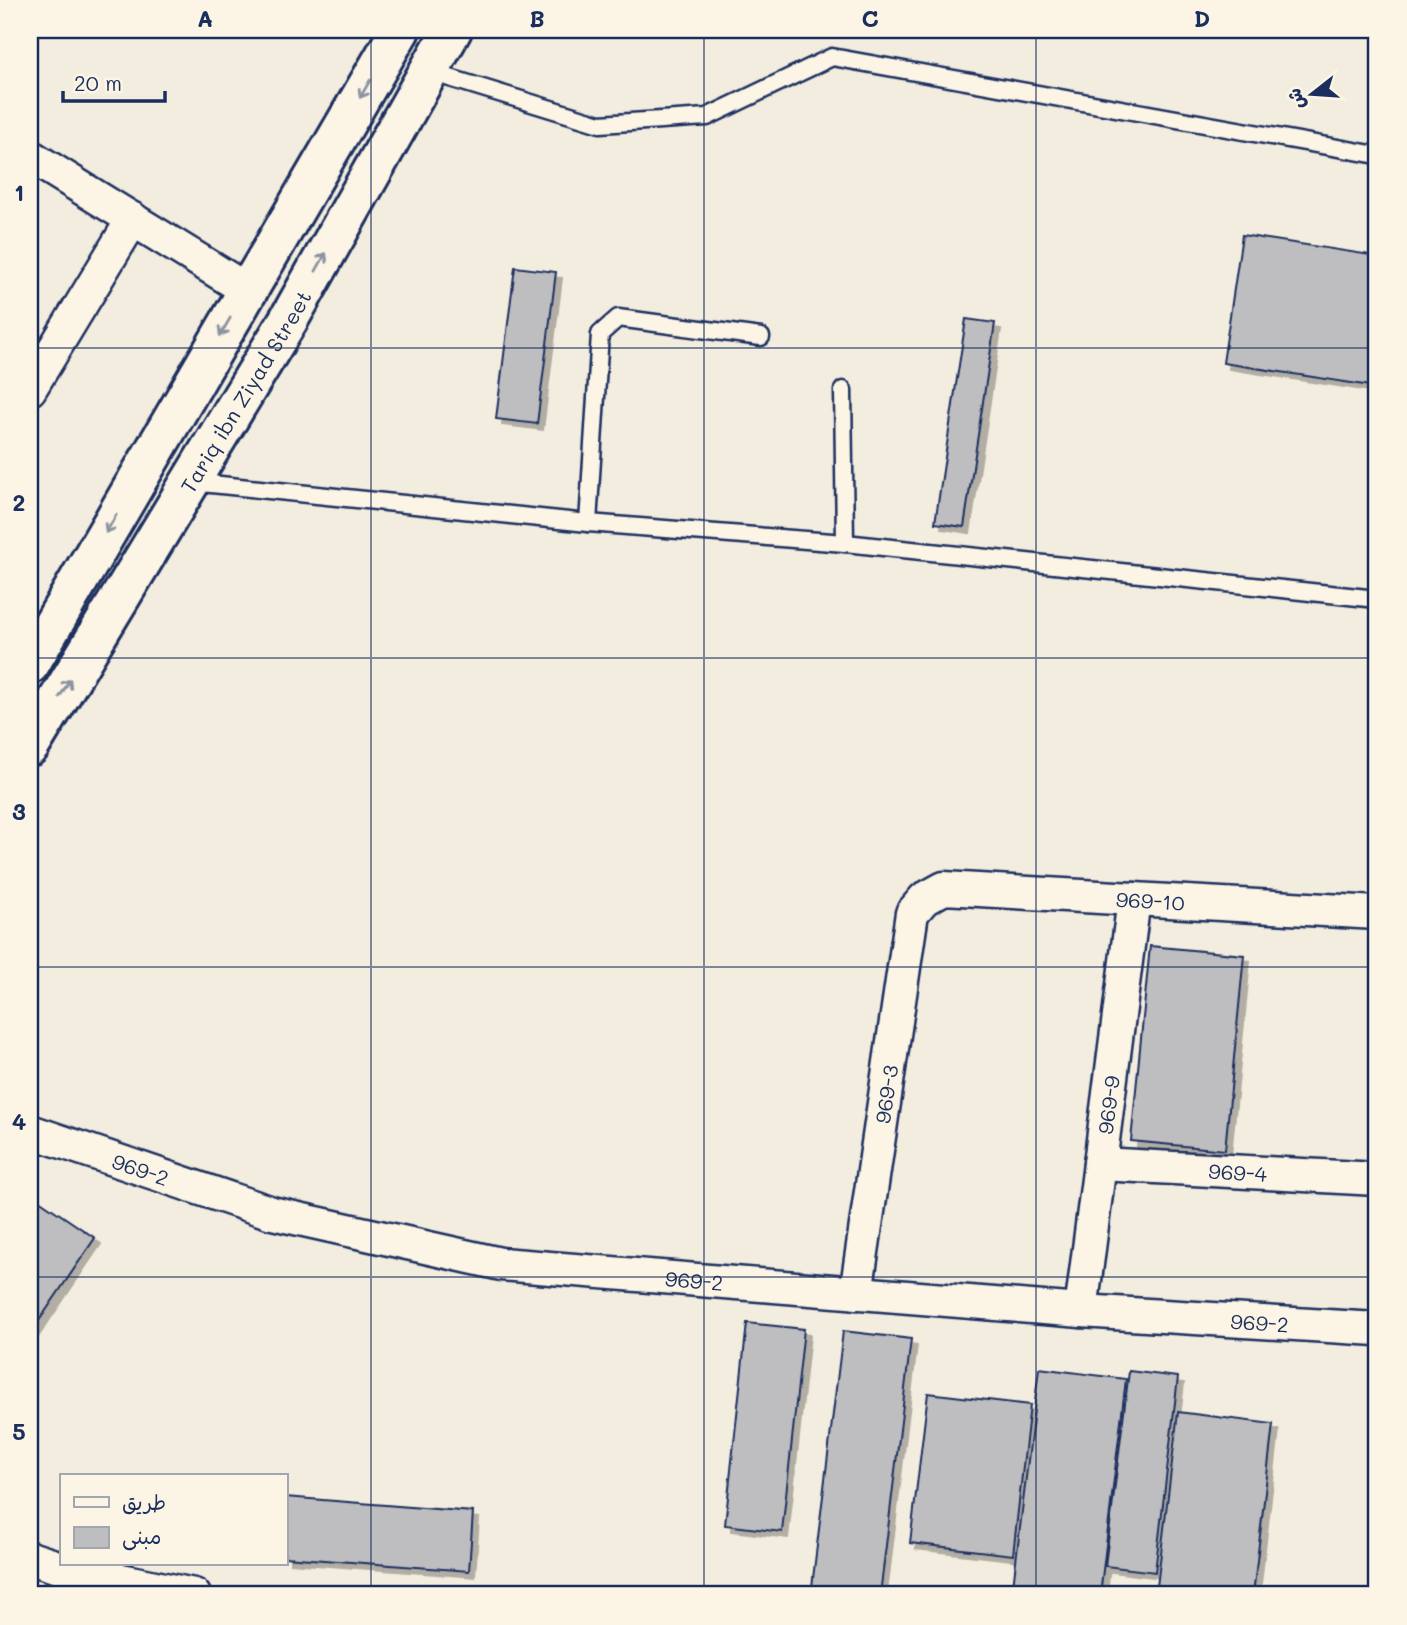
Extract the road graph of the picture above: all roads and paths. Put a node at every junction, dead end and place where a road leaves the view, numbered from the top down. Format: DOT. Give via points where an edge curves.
graph roads {
  1 [pos="400,30"];
  2 [pos="452,30"];
  3 [pos="426,71"];
  4 [pos="1377,155"];
  5 [pos="30,156"];
  6 [pos="133,219"];
  7 [pos="247,289"];
  8 [pos="761,337"];
  9 [pos="30,389"];
  10 [pos="843,390"];
  11 [pos="190,482"];
  12 [pos="588,523"];
  13 [pos="845,543"];
  14 [pos="1377,598"];
  15 [pos="30,664"];
  16 [pos="30,746"];
  17 [pos="924,899"];
  18 [pos="1134,899"];
  19 [pos="1377,913"];
  20 [pos="30,1131"];
  21 [pos="1100,1164"];
  22 [pos="1377,1179"];
  23 [pos="856,1293"];
  24 [pos="1081,1311"];
  25 [pos="1377,1329"];
  26 [pos="30,1558"];
  27 [pos="194,1595"];
  1 -- 7 [label="main road, one-way"];
  2 -- 3 [label="main road, Tariq ibn Ziyad Street"];
  3 -- 4 [label="lane" via="600,124 707,117 832,57"];
  11 -- 3 [label="main road, Tariq ibn Ziyad Street, one-way" via="289,319"];
  5 -- 6 [label="street"];
  6 -- 7 [label="street"];
  6 -- 9 [label="street"];
  7 -- 15 [label="main road, one-way"];
  8 -- 12 [label="lane" via="618,318 600,334"];
  10 -- 13 [label="lane"];
  11 -- 12 [label="lane"];
  16 -- 11 [label="main road, Tariq ibn Ziyad Street, one-way"];
  12 -- 13 [label="lane"];
  13 -- 14 [label="lane"];
  17 -- 18 [label="street, 969-10" via="944,888"];
  17 -- 23 [label="street, 969-3" via="912,913"];
  18 -- 19 [label="street, 969-10"];
  18 -- 21 [label="street, 969-9"];
  20 -- 23 [label="street, 969-2" via="272,1213 501,1264"];
  21 -- 22 [label="street, 969-4"];
  21 -- 24 [label="street, 969-9"];
  23 -- 24 [label="street, 969-2"];
  24 -- 25 [label="street, 969-2"];
  26 -- 27 [label="street"];
}
